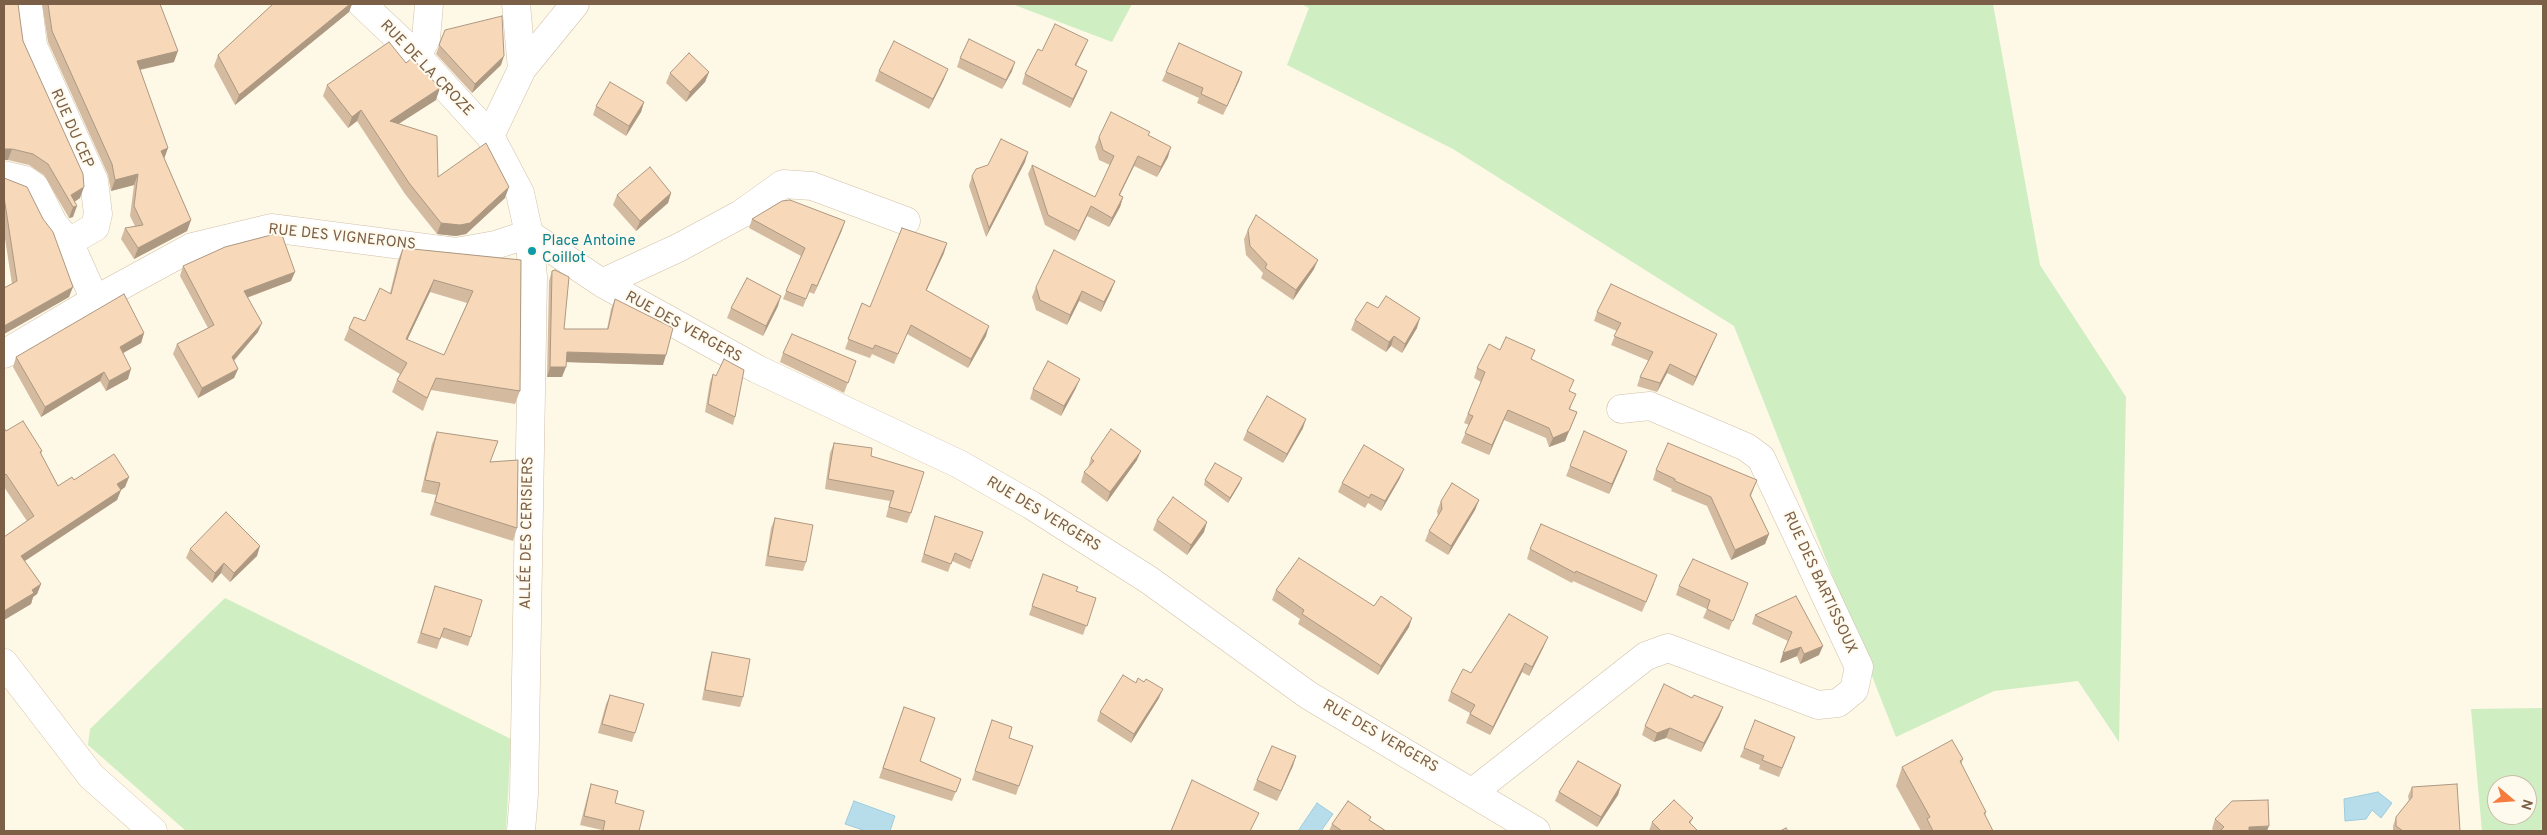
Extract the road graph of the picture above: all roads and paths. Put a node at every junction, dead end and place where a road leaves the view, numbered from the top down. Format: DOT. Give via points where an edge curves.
graph roads {
  1 [pos="28,4"];
  2 [pos="362,4"];
  3 [pos="429,4"];
  4 [pos="516,4"];
  5 [pos="575,4"];
  6 [pos="417,56"];
  7 [pos="522,69"];
  8 [pos="490,136"];
  9 [pos="4,175"];
  10 [pos="906,221"];
  11 [pos="528,234"];
  12 [pos="69,242"];
  13 [pos="602,283"];
  14 [pos="95,300"];
  15 [pos="4,354"];
  16 [pos="1621,409"];
  17 [pos="4,663"];
  18 [pos="1473,792"];
  19 [pos="153,831"];
  20 [pos="521,831"];
  21 [pos="1536,831"];
  1 -- 12 [label="street, RUE DU CEP" via="33,46 94,181 98,214 95,227"];
  2 -- 6 [label="street, RUE DE LA CROZE"];
  3 -- 6 [label="street" via="426,39"];
  4 -- 7 [label="street"];
  5 -- 7 [label="street"];
  6 -- 8 [label="street, RUE DE LA CROZE"];
  7 -- 8 [label="street"];
  8 -- 11 [label="street, RUE DE LA CROZE" via="520,193"];
  9 -- 12 [label="street" via="25,180 35,187 52,223"];
  10 -- 13 [label="street" via="812,186 783,184 741,214"];
  11 -- 13 [label="street, RUE DES VERGERS"];
  11 -- 14 [label="street, RUE DES VIGNERONS" via="456,252 270,228 192,247"];
  11 -- 20 [label="street, ALLÉE DES CERISIERS" via="533,277"];
  12 -- 14 [label="street"];
  13 -- 18 [label="street, RUE DES VERGERS" via="757,369 959,464 1031,505 1149,580 1308,695"];
  14 -- 15 [label="street, RUE DES VIGNERONS"];
  16 -- 18 [label="street, RUE DES BARTISSOUX" via="1650,406 1746,447 1761,458 1858,667 1854,690 1838,703 1818,704 1668,648 1646,656"];
  17 -- 19 [label="street" via="91,776"];
  18 -- 21 [label="street, RUE DES VERGERS"];
}
